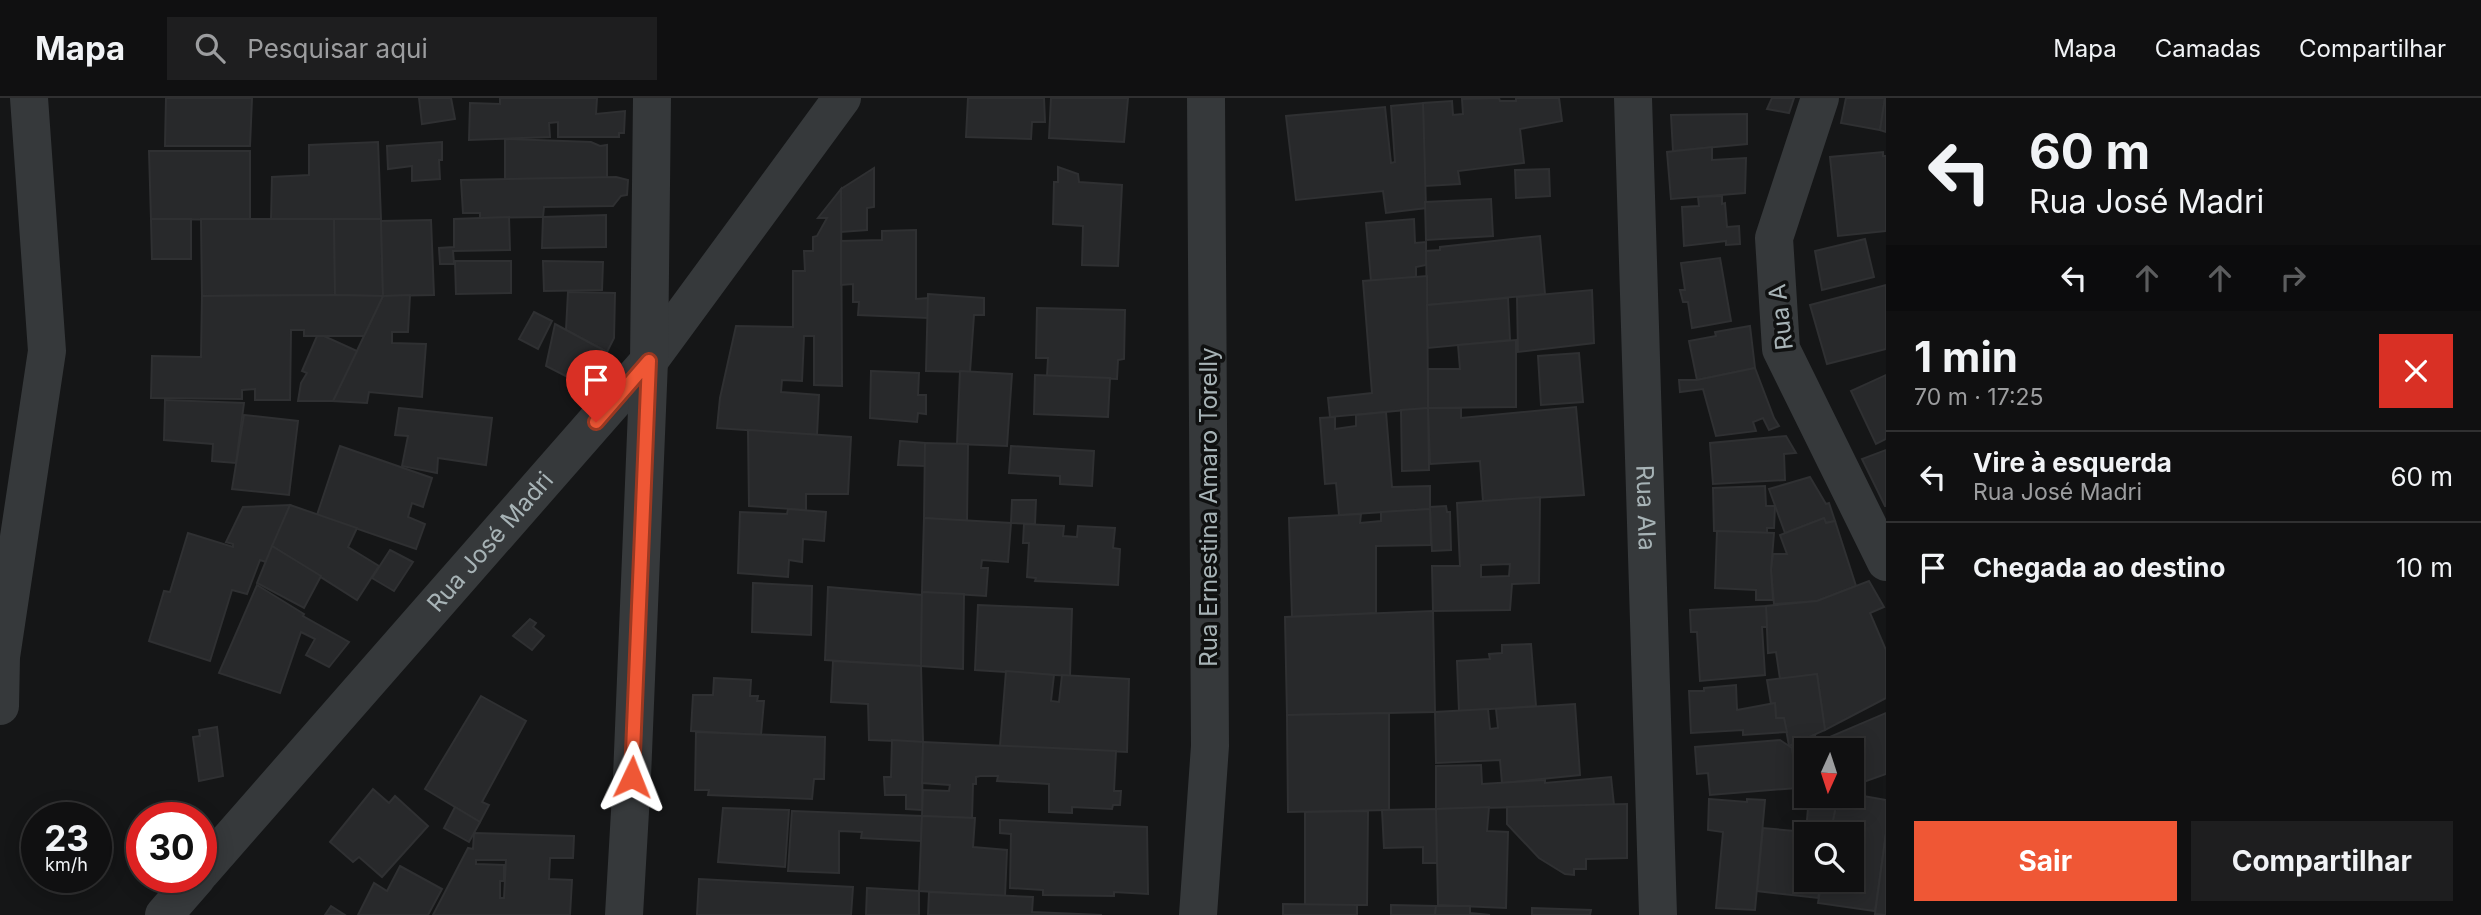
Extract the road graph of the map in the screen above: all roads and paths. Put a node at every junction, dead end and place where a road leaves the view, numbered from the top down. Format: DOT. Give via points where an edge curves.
graph roads {
  1 [pos="29,98"];
  2 [pos="652,98"];
  3 [pos="842,98"];
  4 [pos="1206,98"];
  5 [pos="1633,98"];
  6 [pos="1820,98"];
  7 [pos="649,361"];
  8 [pos="1886,562"];
  9 [pos="0,706"];
  10 [pos="217,854"];
  11 [pos="183,893"];
  12 [pos="164,915"];
  13 [pos="624,915"];
  14 [pos="1198,915"];
  15 [pos="1658,915"];
  1 -- 9 [label="street" via="47,351 1,657"];
  2 -- 7 [label="street"];
  3 -- 7 [label="street, Rua José Madri"];
  4 -- 14 [label="street, Rua Ernestina Amaro Torelly" via="1210,746"];
  5 -- 15 [label="street, Rua Ala"];
  6 -- 8 [label="street, Rua A" via="1774,238 1781,349"];
  7 -- 10 [label="street, Rua José Madri"];
  7 -- 13 [label="street"];
  11 -- 12 [label="street"];
}
